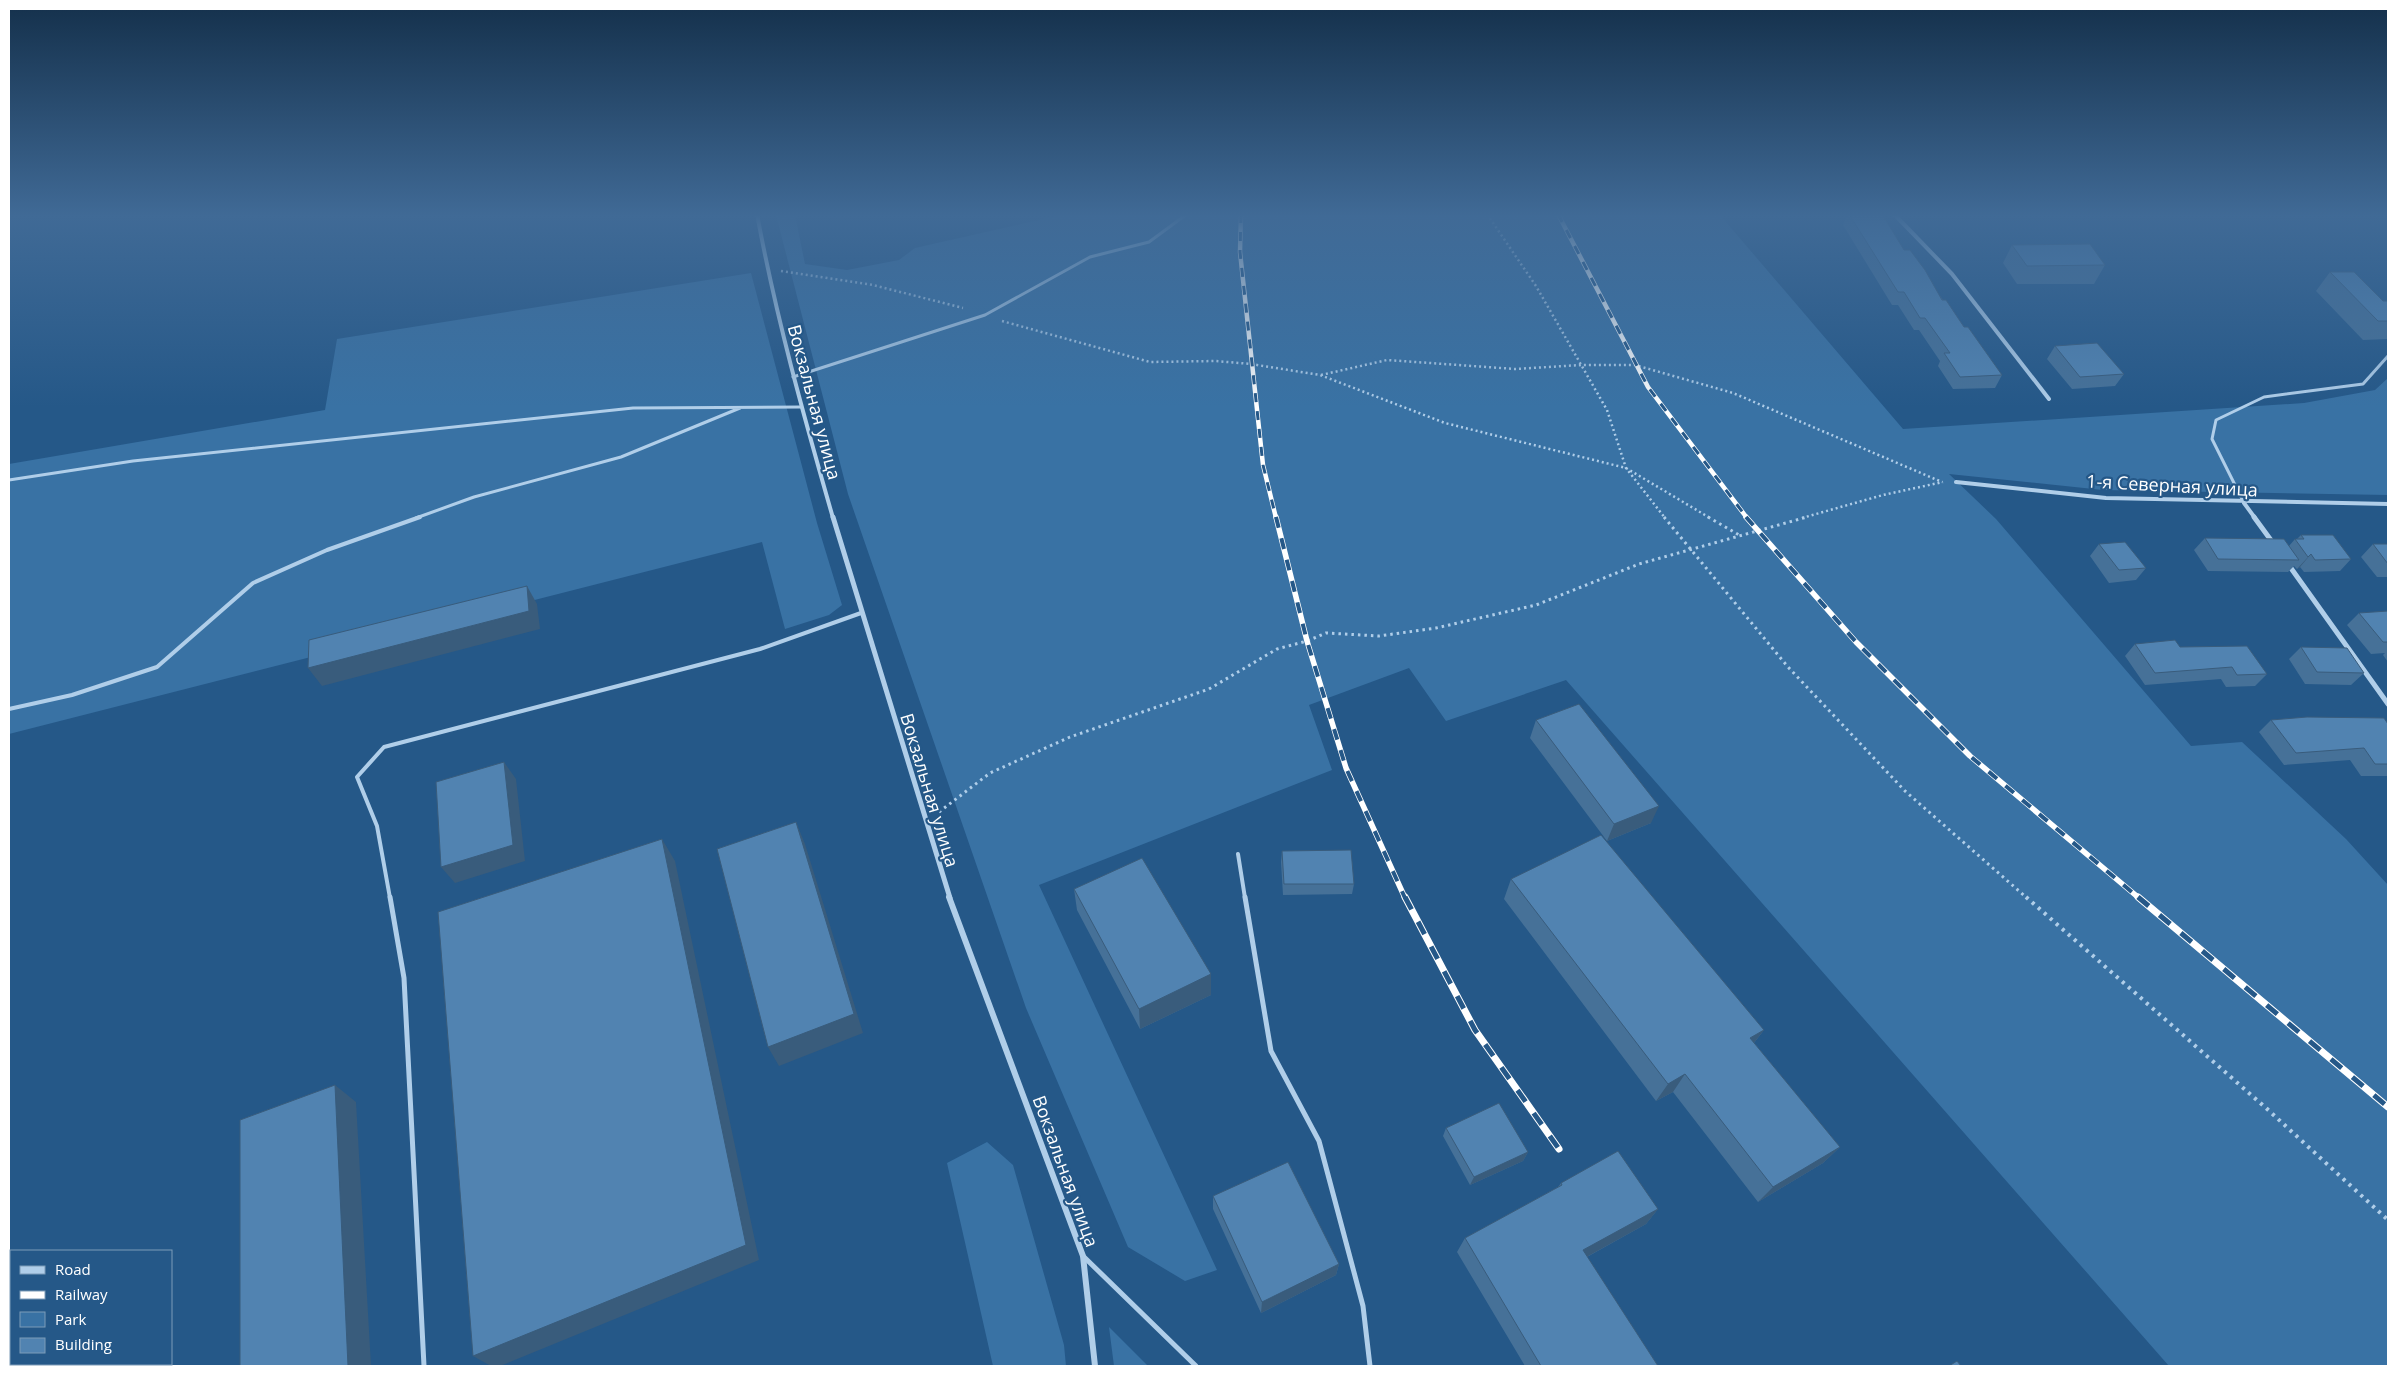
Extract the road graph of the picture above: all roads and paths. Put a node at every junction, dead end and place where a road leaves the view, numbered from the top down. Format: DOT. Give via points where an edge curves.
graph roads {
  1 [pos="769,278"];
  2 [pos="844,278"];
  3 [pos="1052,278"];
  4 [pos="1531,278"];
  5 [pos="1955,278"];
  6 [pos="985,315"];
  7 [pos="2388,356"];
  8 [pos="1581,365"];
  9 [pos="1320,375"];
  10 [pos="793,377"];
  11 [pos="2049,398"];
  12 [pos="740,408"];
  13 [pos="801,408"];
  14 [pos="1626,468"];
  15 [pos="9,480"];
  16 [pos="1942,482"];
  17 [pos="1956,482"];
  18 [pos="2244,502"];
  19 [pos="2388,504"];
  20 [pos="1740,535"];
  21 [pos="1690,550"];
  22 [pos="2279,551"];
  23 [pos="2284,559"];
  24 [pos="860,613"];
  25 [pos="2388,704"];
  26 [pos="9,709"];
  27 [pos="926,822"];
  28 [pos="1238,854"];
  29 [pos="2388,1220"];
  30 [pos="1083,1256"];
  31 [pos="424,1366"];
  32 [pos="1095,1366"];
  33 [pos="1196,1366"];
  34 [pos="1370,1366"];
  1 -- 10 [label="street, Вокзальная улица"];
  2 -- 6 [label="path" via="926,296"];
  3 -- 6 [label="lane"];
  4 -- 8 [label="path"];
  5 -- 11 [label="street"];
  6 -- 9 [label="path" via="1150,362 1216,361"];
  6 -- 10 [label="lane"];
  7 -- 18 [label="lane" via="2363,384 2264,397 2216,420 2212,439"];
  8 -- 9 [label="path" via="1515,370 1386,360"];
  8 -- 14 [label="path" via="1607,410"];
  8 -- 16 [label="path" via="1635,364 1733,393"];
  9 -- 14 [label="path" via="1445,423"];
  10 -- 13 [label="street, Вокзальная улица"];
  12 -- 13 [label="lane"];
  12 -- 15 [label="lane" via="633,408 134,461"];
  12 -- 26 [label="lane" via="621,457 474,497 327,550 253,583 157,667 72,695"];
  13 -- 24 [label="street, Вокзальная улица"];
  14 -- 20 [label="path"];
  14 -- 21 [label="path"];
  16 -- 17 [label="path"];
  16 -- 20 [label="path"];
  17 -- 18 [label="street, 1-я Северная улица" via="2106,498"];
  18 -- 19 [label="street, 1-я Северная улица"];
  18 -- 22 [label="street"];
  20 -- 21 [label="path"];
  21 -- 27 [label="path" via="1639,564 1536,605 1436,628 1379,636 1326,633 1277,649 1208,689 1070,737 990,773"];
  21 -- 29 [label="path" via="1788,667 1905,791 2266,1108"];
  23 -- 25 [label="street"];
  24 -- 27 [label="street, Вокзальная улица"];
  24 -- 31 [label="lane" via="760,649 384,747 357,777 377,826 404,978"];
  27 -- 30 [label="street, Вокзальная улица" via="947,891"];
  28 -- 34 [label="lane" via="1271,1051 1319,1141 1363,1306"];
  30 -- 32 [label="street, Вокзальная улица"];
  30 -- 33 [label="lane"];
}
